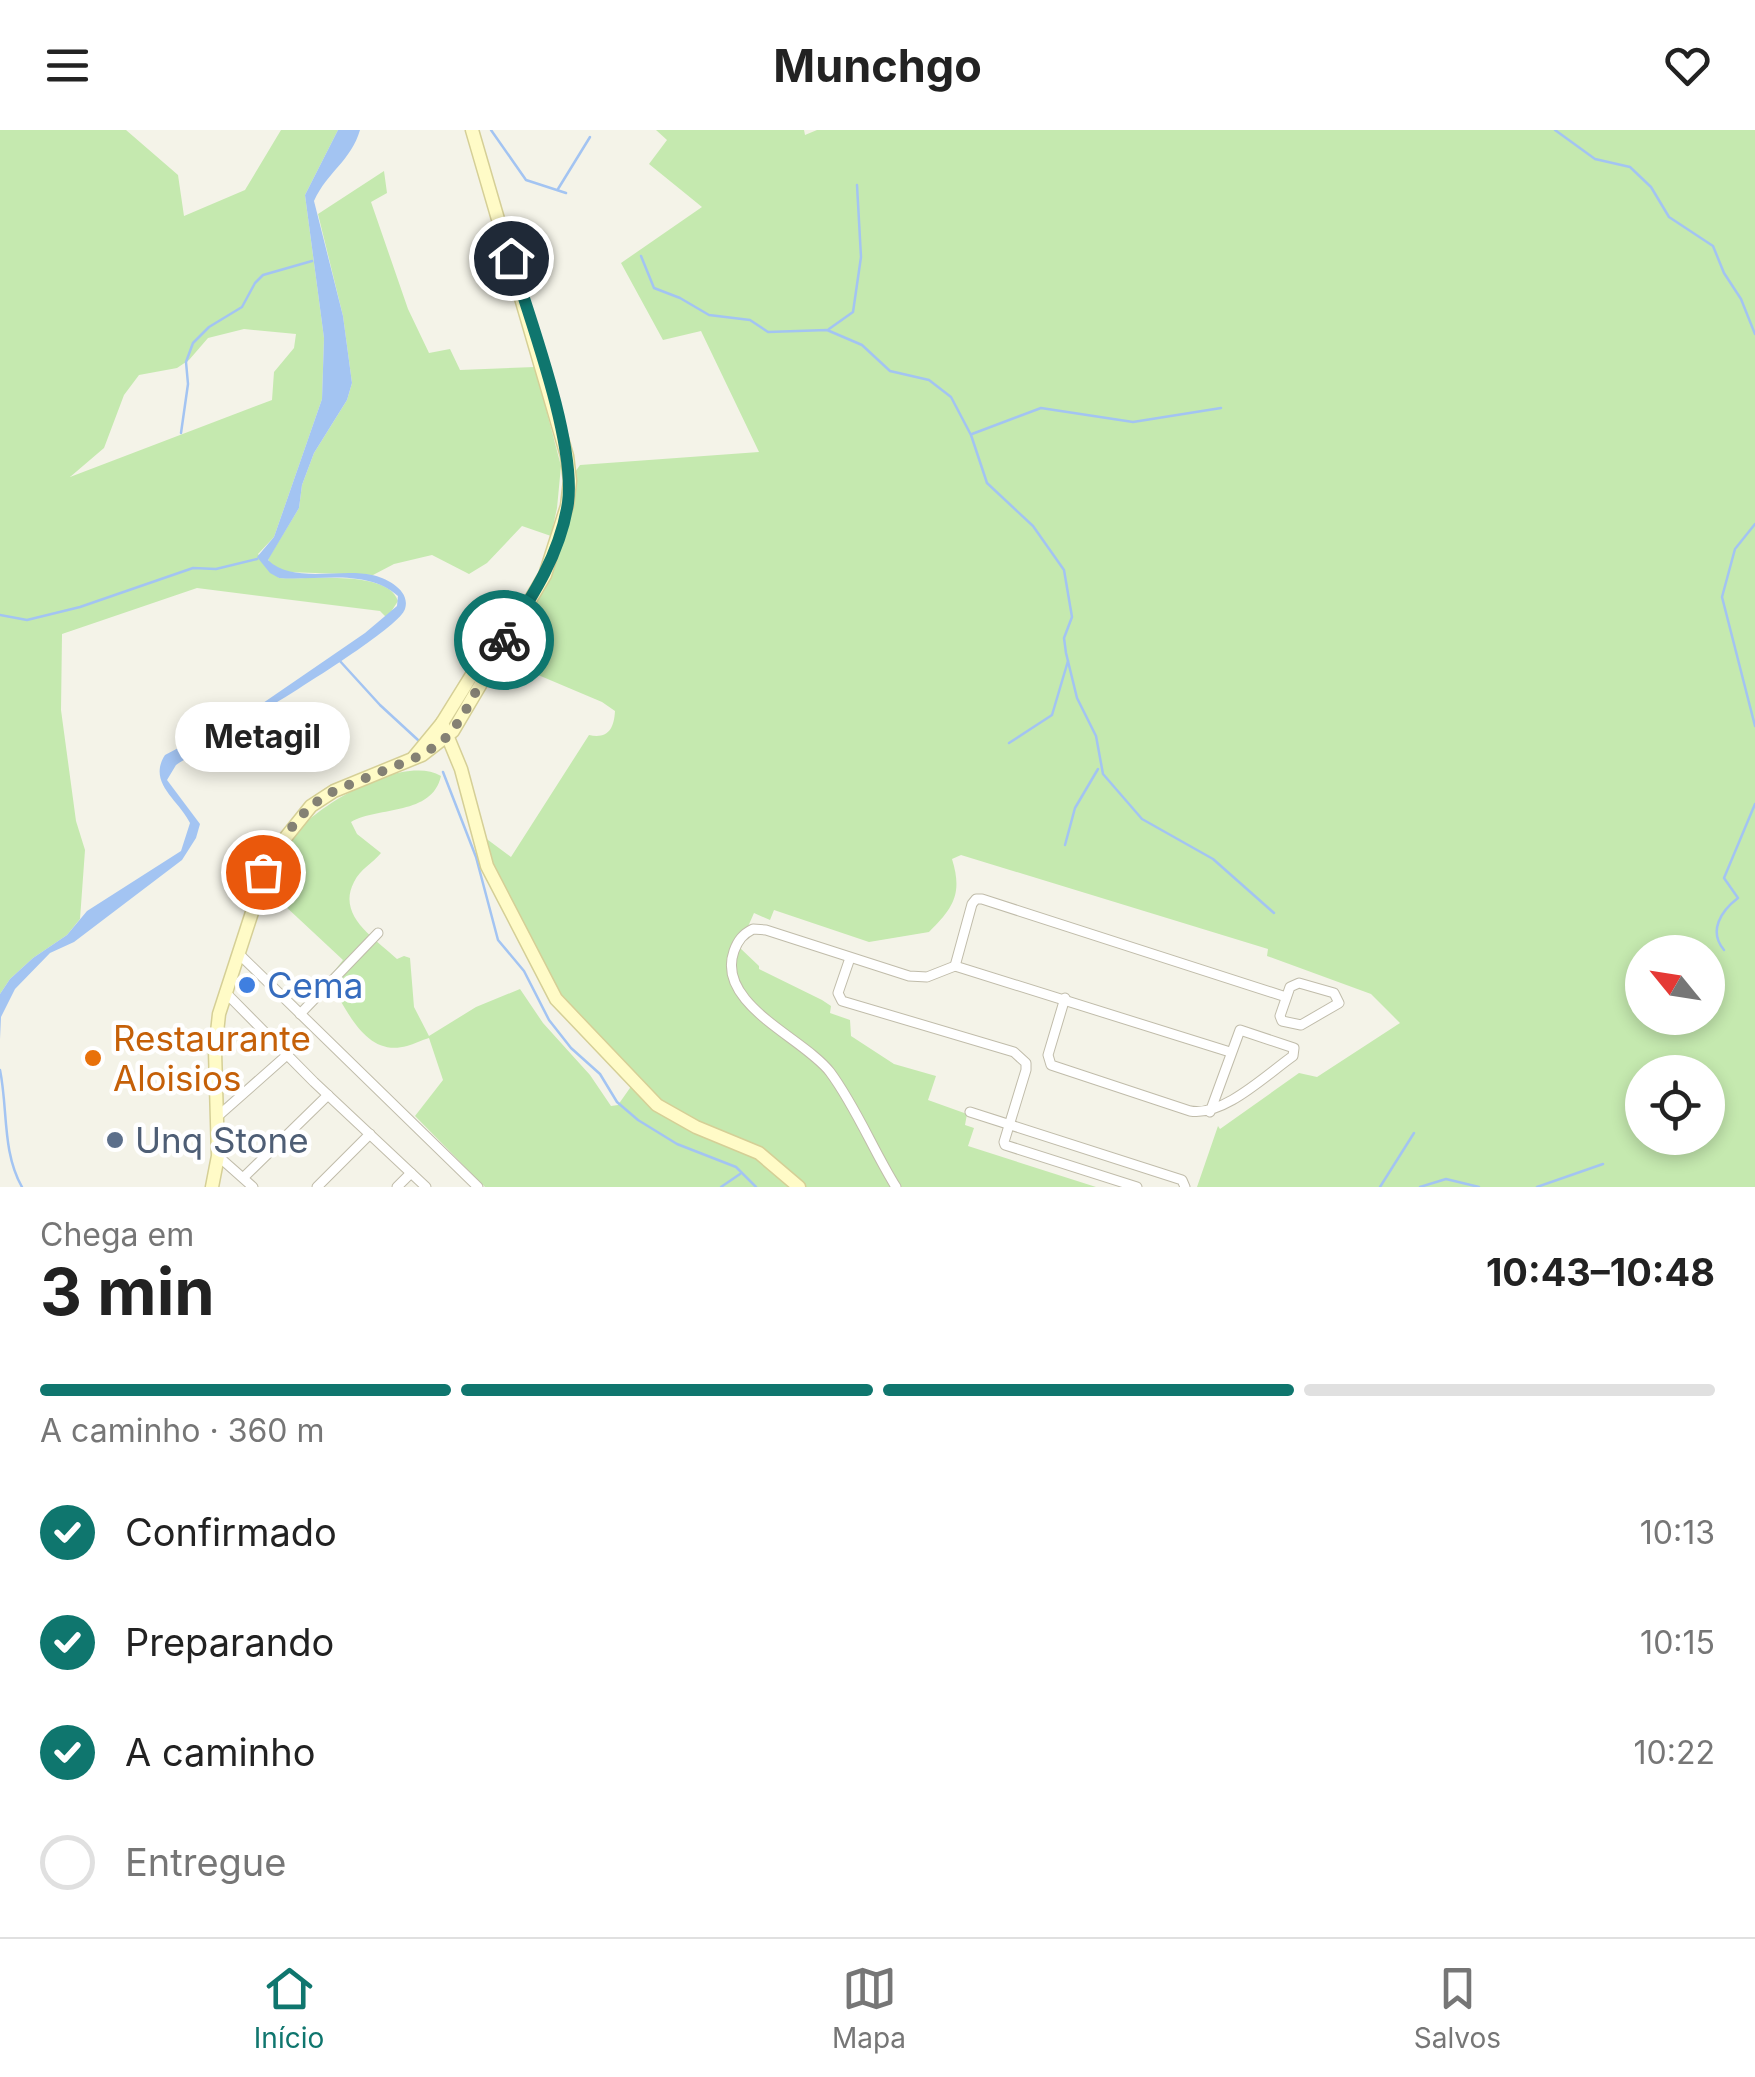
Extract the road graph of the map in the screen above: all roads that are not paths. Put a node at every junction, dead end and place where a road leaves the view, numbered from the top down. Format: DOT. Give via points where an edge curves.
graph roads {
  1 [pos="472,130"];
  2 [pos="504,640"];
  3 [pos="466,710"];
  4 [pos="445,730"];
  5 [pos="418,757"];
  6 [pos="460,765"];
  7 [pos="378,933"];
  8 [pos="239,954"];
  9 [pos="850,958"];
  10 [pos="955,966"];
  11 [pos="225,992"];
  12 [pos="1286,997"];
  13 [pos="1065,998"];
  14 [pos="300,1014"];
  15 [pos="1230,1052"];
  16 [pos="287,1055"];
  17 [pos="328,1095"];
  18 [pos="970,1112"];
  19 [pos="1210,1112"];
  20 [pos="217,1117"];
  21 [pos="1009,1124"];
  22 [pos="370,1134"];
  23 [pos="218,1156"];
  24 [pos="411,1173"];
  25 [pos="244,1177"];
  26 [pos="212,1187"];
  27 [pos="253,1187"];
  28 [pos="317,1187"];
  29 [pos="397,1187"];
  30 [pos="426,1187"];
  31 [pos="478,1187"];
  32 [pos="799,1187"];
  33 [pos="896,1187"];
  34 [pos="1137,1187"];
  35 [pos="1185,1187"];
  1 -- 2 [label="main road" via="548,381 570,481 545,575"];
  2 -- 3 [label="main road"];
  2 -- 4 [label="main road" via="475,668"];
  3 -- 4 [label="main road"];
  3 -- 6 [label="main road"];
  4 -- 5 [label="main road"];
  4 -- 6 [label="main road"];
  5 -- 6 [label="main road" via="436,755"];
  5 -- 8 [label="main road" via="334,791 293,824 263,872"];
  6 -- 32 [label="main road" via="487,866 556,999 657,1104 759,1153"];
  7 -- 14 [label="street"];
  8 -- 11 [label="main road"];
  8 -- 14 [label="street"];
  9 -- 10 [label="street" via="909,976"];
  9 -- 21 [label="street" via="838,993 842,1000 1022,1058 1026,1070"];
  9 -- 33 [label="street" via="754,929 737,942 731,958 749,1004 829,1070"];
  10 -- 12 [label="street" via="972,904 982,899"];
  10 -- 13 [label="street"];
  11 -- 16 [label="street"];
  11 -- 20 [label="main road" via="216,1032"];
  12 -- 12 [label="street" via="1299,983 1334,992 1340,1000 1295,1026 1280,1016"];
  13 -- 15 [label="street"];
  13 -- 19 [label="street" via="1051,1065"];
  14 -- 31 [label="street"];
  15 -- 19 [label="street"];
  15 -- 19 [label="street" via="1244,1030 1290,1044 1294,1052"];
  16 -- 17 [label="street"];
  16 -- 20 [label="street"];
  17 -- 22 [label="street"];
  17 -- 25 [label="street"];
  18 -- 21 [label="street"];
  20 -- 23 [label="main road"];
  21 -- 34 [label="street" via="1006,1145"];
  21 -- 35 [label="street" via="1182,1180"];
  22 -- 24 [label="street"];
  22 -- 28 [label="street"];
  23 -- 25 [label="street"];
  23 -- 26 [label="main road"];
  24 -- 29 [label="street"];
  24 -- 30 [label="street"];
  25 -- 27 [label="street"];
}
